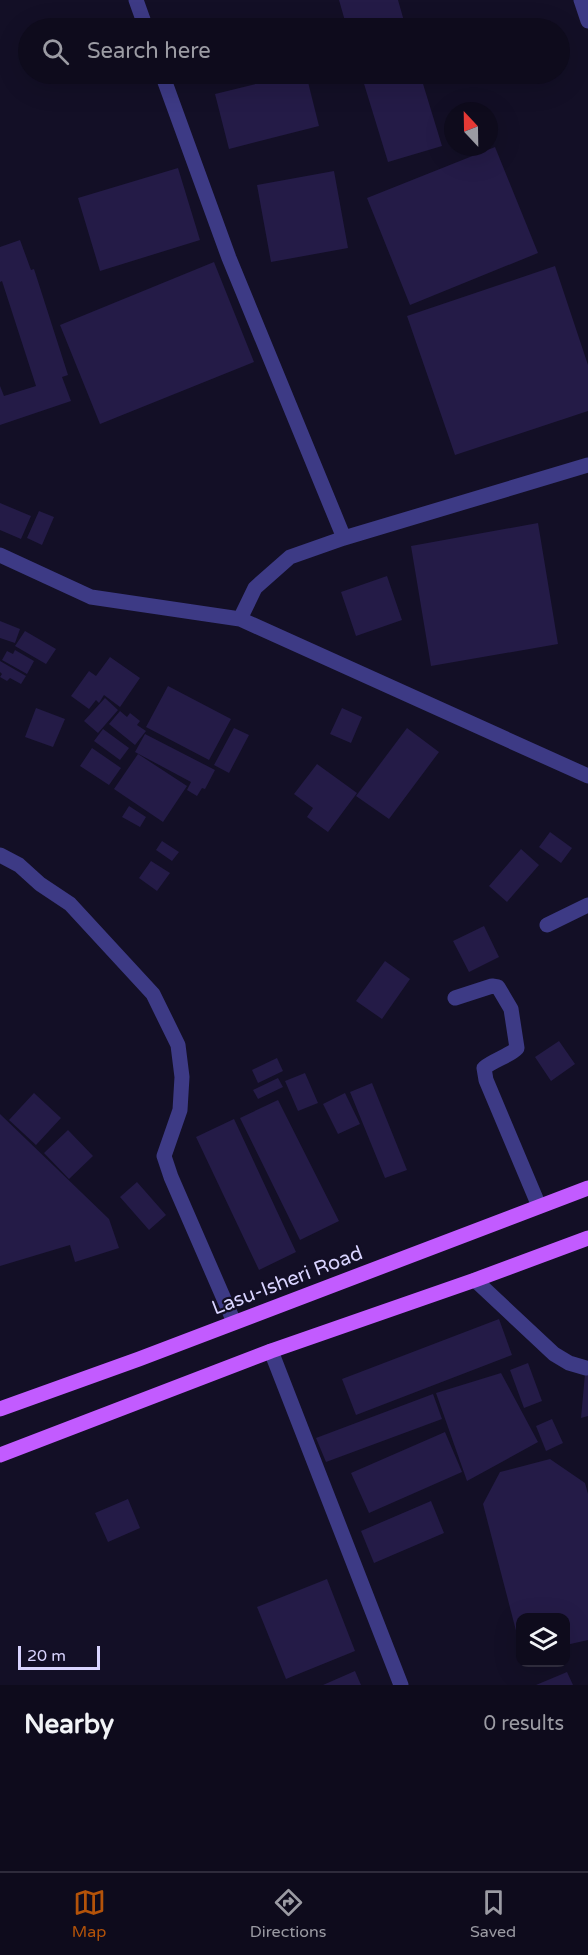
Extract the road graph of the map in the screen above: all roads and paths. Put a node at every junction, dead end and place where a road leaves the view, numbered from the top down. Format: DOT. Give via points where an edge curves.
graph roads {
  1 [pos="136,0"];
  2 [pos="581,0"];
  3 [pos="142,18"];
  4 [pos="588,21"];
  5 [pos="166,84"];
  6 [pos="588,465"];
  7 [pos="344,538"];
  8 [pos="0,555"];
  9 [pos="240,619"];
  10 [pos="588,776"];
  11 [pos="0,855"];
  12 [pos="588,905"];
  13 [pos="547,925"];
  14 [pos="455,998"];
  15 [pos="588,1188"];
  16 [pos="540,1206"];
  17 [pos="588,1238"];
  18 [pos="476,1280"];
  19 [pos="234,1322"];
  20 [pos="271,1351"];
  21 [pos="586,1368"];
  22 [pos="0,1409"];
  23 [pos="0,1455"];
  24 [pos="401,1685"];
  1 -- 3 [label="street"];
  2 -- 4 [label="street"];
  5 -- 7 [label="street" via="229,258"];
  6 -- 7 [label="street"];
  7 -- 9 [label="street" via="290,557 255,588"];
  8 -- 9 [label="street" via="91,597"];
  9 -- 10 [label="street"];
  11 -- 19 [label="street" via="70,904 153,994 178,1045 182,1077 180,1110 164,1155"];
  12 -- 13 [label="street"];
  14 -- 16 [label="street" via="498,987 511,1010 518,1048 484,1068"];
  15 -- 16 [label="main road, Lasu-Isheri Road"];
  16 -- 19 [label="main road, Lasu-Isheri Road"];
  17 -- 18 [label="main road"];
  18 -- 20 [label="main road"];
  18 -- 21 [label="street" via="554,1354 569,1364"];
  19 -- 22 [label="main road, Lasu-Isheri Road"];
  20 -- 23 [label="main road"];
  20 -- 24 [label="street"];
}
